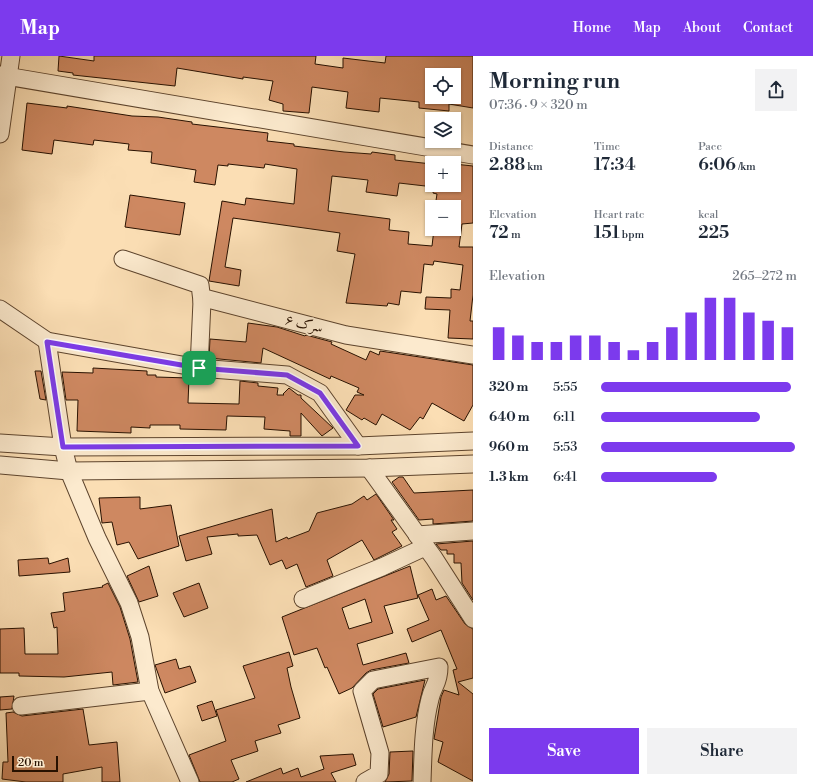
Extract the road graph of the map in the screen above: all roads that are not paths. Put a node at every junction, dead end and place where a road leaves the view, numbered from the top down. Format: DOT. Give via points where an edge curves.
graph roads {
  1 [pos="11,56"];
  2 [pos="4,76"];
  3 [pos="0,134"];
  4 [pos="473,155"];
  5 [pos="122,259"];
  6 [pos="202,301"];
  7 [pos="0,309"];
  8 [pos="47,342"];
  9 [pos="473,355"];
  10 [pos="199,368"];
  11 [pos="0,430"];
  12 [pos="473,442"];
  13 [pos="6,443"];
  14 [pos="358,446"];
  15 [pos="63,447"];
  16 [pos="473,464"];
  17 [pos="3,468"];
  18 [pos="369,468"];
  19 [pos="69,471"];
  20 [pos="473,531"];
  21 [pos="421,541"];
  22 [pos="303,599"];
  23 [pos="473,619"];
  24 [pos="150,691"];
  25 [pos="21,706"];
  26 [pos="190,782"];
  27 [pos="365,782"];
  28 [pos="422,782"];
  1 -- 2 [label="street"];
  2 -- 3 [label="street"];
  2 -- 4 [label="street"];
  5 -- 6 [label="street" via="200,285"];
  6 -- 9 [label="street, سرک ۶" via="208,299 346,335"];
  6 -- 10 [label="street"];
  7 -- 8 [label="street"];
  8 -- 10 [label="street"];
  8 -- 15 [label="street"];
  10 -- 14 [label="street" via="287,375 320,393"];
  11 -- 13 [label="street"];
  12 -- 14 [label="street"];
  13 -- 15 [label="street"];
  13 -- 17 [label="street"];
  14 -- 15 [label="street"];
  15 -- 19 [label="street"];
  16 -- 18 [label="street"];
  17 -- 19 [label="street"];
  18 -- 19 [label="street"];
  18 -- 21 [label="street"];
  19 -- 24 [label="street" via="97,538 129,603 140,637"];
  20 -- 21 [label="street"];
  21 -- 22 [label="street" via="382,567"];
  21 -- 23 [label="street"];
  24 -- 25 [label="street"];
  24 -- 26 [label="street"];
  27 -- 28 [label="street" via="379,774 380,753 362,691 373,680 439,668 439,680 430,698 424,736"];
}
